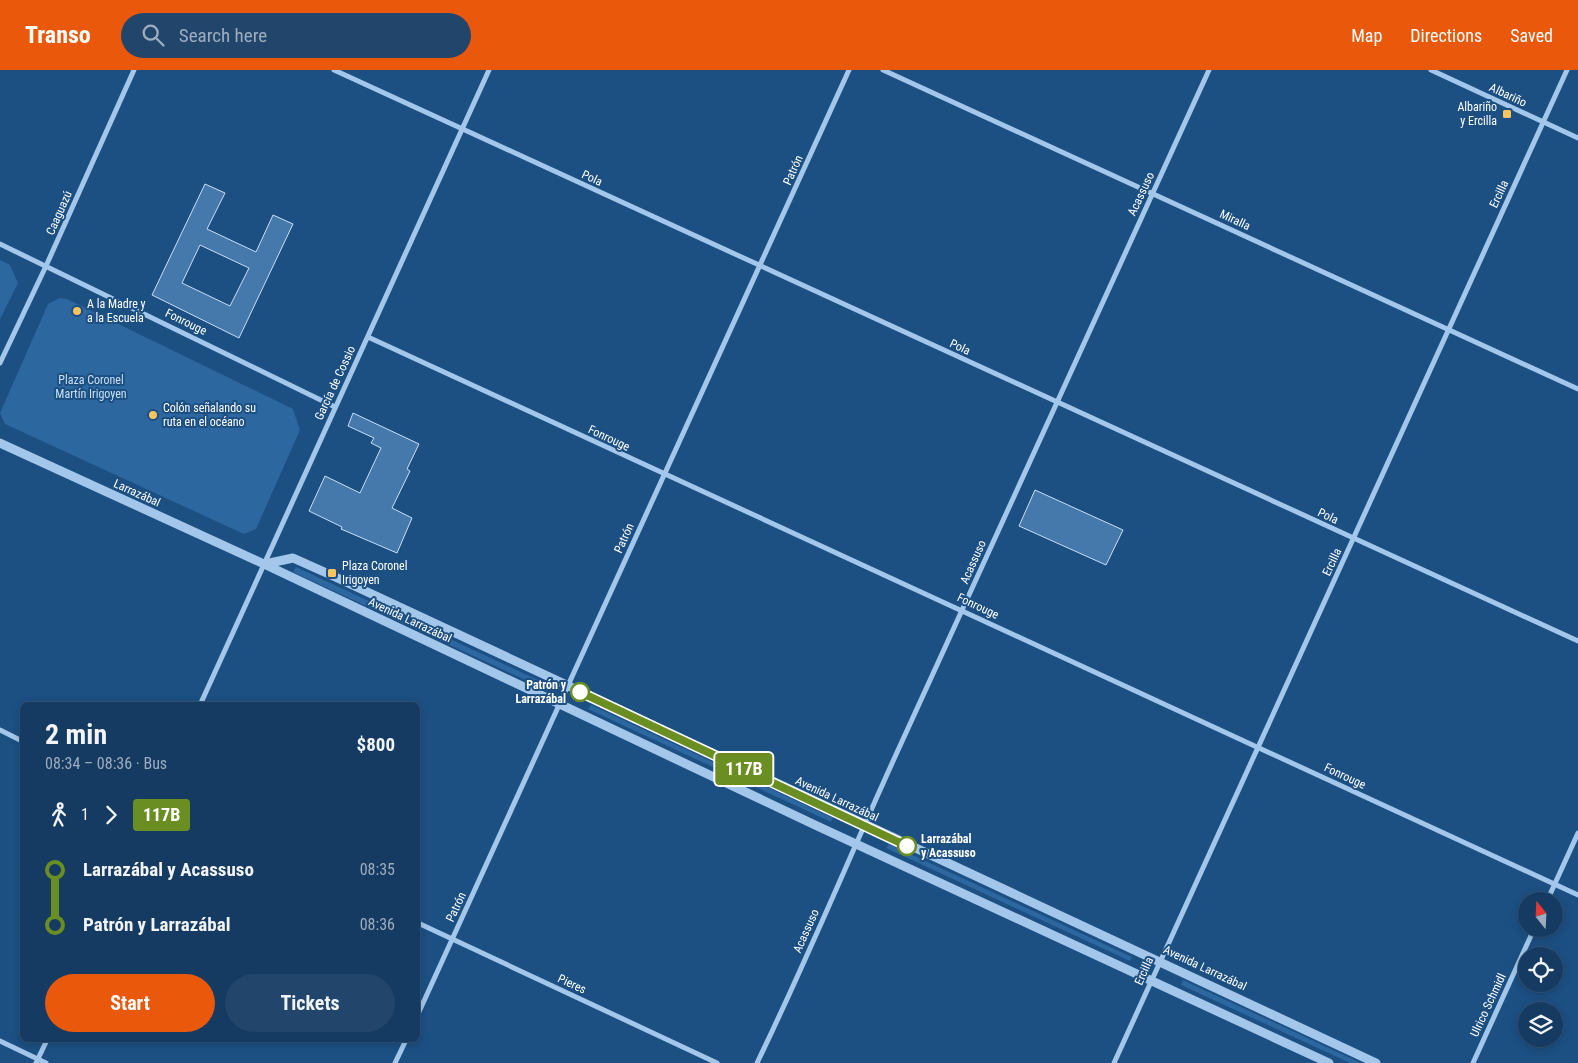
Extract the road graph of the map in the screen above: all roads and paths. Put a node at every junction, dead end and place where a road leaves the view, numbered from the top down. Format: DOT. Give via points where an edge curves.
graph roads {
  1 [pos="134,70"];
  2 [pos="334,70"];
  3 [pos="489,70"];
  4 [pos="849,70"];
  5 [pos="883,70"];
  6 [pos="1209,70"];
  7 [pos="1431,70"];
  8 [pos="1567,70"];
  9 [pos="1543,122"];
  10 [pos="462,129"];
  11 [pos="1578,138"];
  12 [pos="1152,194"];
  13 [pos="0,244"];
  14 [pos="46,266"];
  15 [pos="760,267"];
  16 [pos="1448,330"];
  17 [pos="368,336"];
  18 [pos="0,363"];
  19 [pos="1578,388"];
  20 [pos="1056,402"];
  21 [pos="335,407"];
  22 [pos="0,443"];
  23 [pos="664,475"];
  24 [pos="1354,539"];
  25 [pos="264,564"];
  26 [pos="962,610"];
  27 [pos="1578,641"];
  28 [pos="568,686"];
  29 [pos="201,702"];
  30 [pos="560,704"];
  31 [pos="0,730"];
  32 [pos="20,740"];
  33 [pos="1258,746"];
  34 [pos="864,826"];
  35 [pos="1578,833"];
  36 [pos="856,842"];
  37 [pos="1555,884"];
  38 [pos="1551,892"];
  39 [pos="1578,895"];
  40 [pos="420,924"];
  41 [pos="1530,938"];
  42 [pos="452,939"];
  43 [pos="1160,961"];
  44 [pos="1151,980"];
  45 [pos="420,1010"];
  46 [pos="0,1041"];
  47 [pos="46,1042"];
  48 [pos="405,1042"];
  49 [pos="37,1061"];
  50 [pos="46,1063"];
  51 [pos="395,1063"];
  52 [pos="717,1063"];
  53 [pos="757,1063"];
  54 [pos="1114,1063"];
  55 [pos="1329,1063"];
  56 [pos="1376,1063"];
  57 [pos="1473,1063"];
  1 -- 14 [label="street, Caaguazú"];
  2 -- 10 [label="street, Pola"];
  3 -- 10 [label="street, García de Cossio"];
  4 -- 15 [label="street, Patrón"];
  5 -- 12 [label="street, Miralla"];
  6 -- 12 [label="street, Acassuso"];
  7 -- 9 [label="street, Albariño"];
  8 -- 9 [label="street, Ercilla"];
  9 -- 11 [label="street, Albariño"];
  9 -- 16 [label="street, Ercilla"];
  10 -- 15 [label="street, Pola"];
  10 -- 17 [label="street, García de Cossio"];
  12 -- 16 [label="street, Miralla"];
  12 -- 20 [label="street, Acassuso"];
  13 -- 14 [label="street, Fonrouge"];
  14 -- 18 [label="street, Caaguazú"];
  14 -- 21 [label="street, Fonrouge"];
  15 -- 20 [label="street, Pola"];
  15 -- 23 [label="street, Patrón"];
  16 -- 19 [label="street, Miralla"];
  16 -- 24 [label="street, Ercilla"];
  17 -- 21 [label="street, García de Cossio"];
  17 -- 23 [label="street, Fonrouge"];
  20 -- 24 [label="street, Pola"];
  20 -- 26 [label="street, Acassuso"];
  21 -- 25 [label="street, García de Cossio"];
  22 -- 25 [label="street, Larrazábal"];
  23 -- 26 [label="street, Fonrouge"];
  23 -- 28 [label="street, Patrón"];
  24 -- 27 [label="street, Pola"];
  24 -- 33 [label="street, Ercilla"];
  25 -- 28 [label="street, Avenida Larrazábal" via="293,558"];
  25 -- 29 [label="street, García de Cossio"];
  25 -- 30 [label="street, Avenida Larrazábal"];
  26 -- 33 [label="street, Fonrouge"];
  26 -- 34 [label="street, Acassuso"];
  28 -- 30 [label="street, Patrón"];
  28 -- 34 [label="street, Avenida Larrazábal"];
  30 -- 36 [label="street, Avenida Larrazábal"];
  30 -- 42 [label="street, Patrón"];
  31 -- 32 [label="street"];
  33 -- 37 [label="street, Fonrouge"];
  33 -- 43 [label="street, Ercilla"];
  34 -- 36 [label="street, Acassuso"];
  34 -- 43 [label="street, Avenida Larrazábal"];
  35 -- 37 [label="street"];
  36 -- 44 [label="street, Avenida Larrazábal"];
  36 -- 53 [label="street, Acassuso"];
  37 -- 38 [label="street"];
  37 -- 39 [label="street, Fonrouge"];
  40 -- 42 [label="street, Pieres"];
  41 -- 57 [label="street, Ulrico Schmidl"];
  42 -- 45 [label="street, Patrón"];
  42 -- 52 [label="street, Pieres"];
  43 -- 44 [label="street, Ercilla"];
  43 -- 56 [label="street, Avenida Larrazábal"];
  44 -- 54 [label="street, Ercilla"];
  44 -- 55 [label="street, Avenida Larrazábal"];
  46 -- 49 [label="street"];
  47 -- 49 [label="street"];
  48 -- 51 [label="street"];
  49 -- 50 [label="street"];
}
